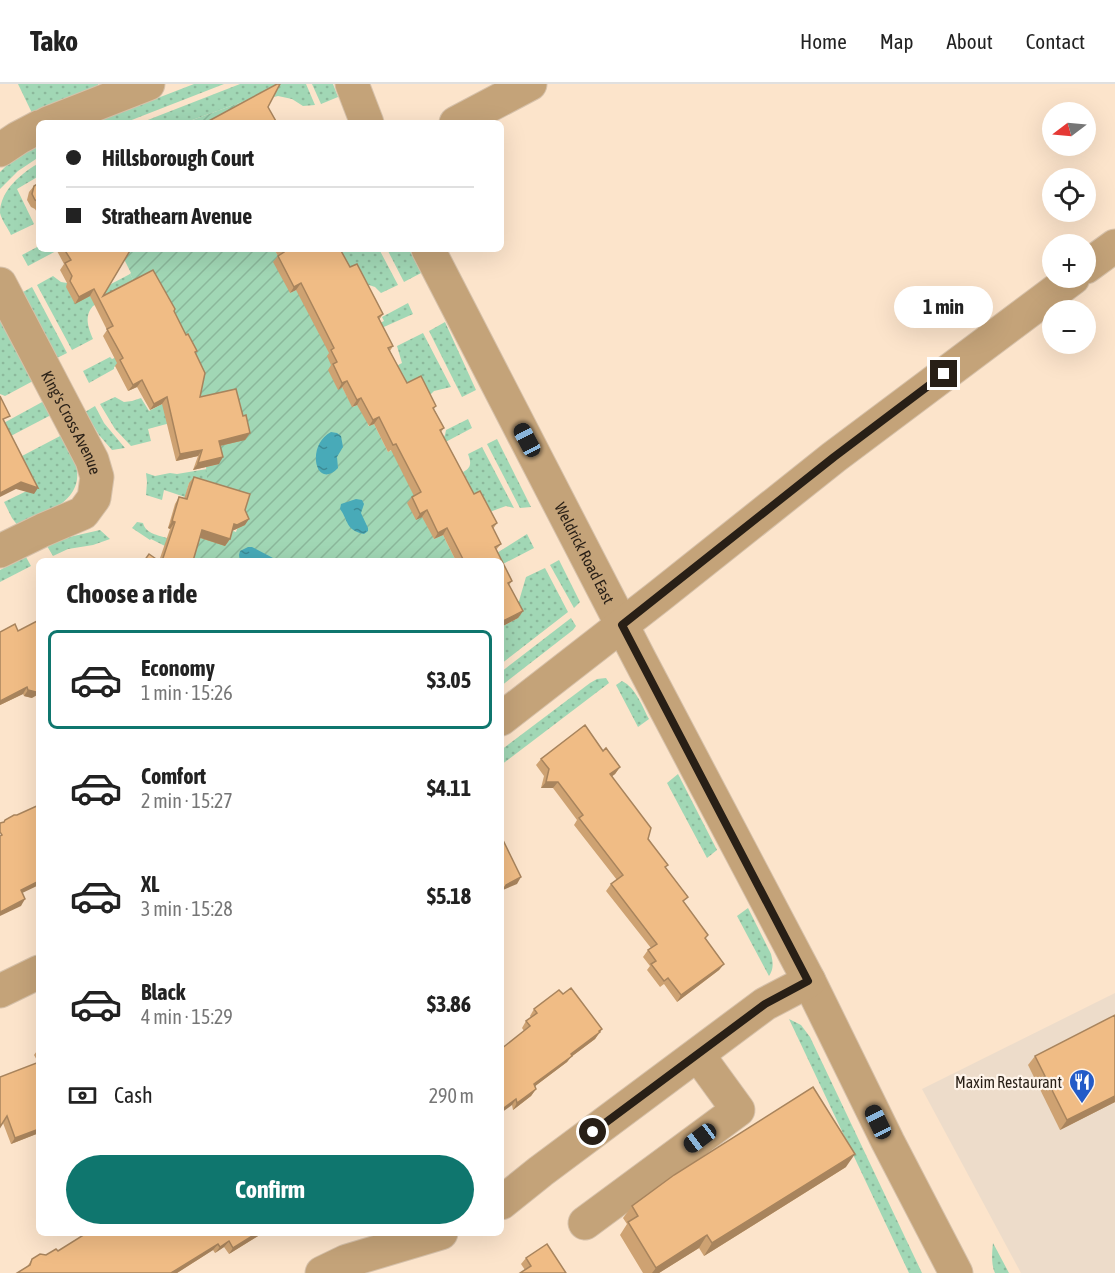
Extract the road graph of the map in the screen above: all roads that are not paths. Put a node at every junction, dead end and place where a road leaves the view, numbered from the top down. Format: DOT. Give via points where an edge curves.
graph roads {
  1 [pos="148,84"];
  2 [pos="352,84"];
  3 [pos="530,84"];
  4 [pos="56,120"];
  5 [pos="366,120"];
  6 [pos="462,120"];
  7 [pos="36,129"];
  8 [pos="0,150"];
  9 [pos="1115,246"];
  10 [pos="430,252"];
  11 [pos="1096,260"];
  12 [pos="0,284"];
  13 [pos="1060,288"];
  14 [pos="0,552"];
  15 [pos="622,625"];
  16 [pos="504,717"];
  17 [pos="36,973"];
  18 [pos="808,981"];
  19 [pos="0,991"];
  20 [pos="698,1055"];
  21 [pos="504,1201"];
  22 [pos="585,1223"];
  23 [pos="431,1236"];
  24 [pos="322,1273"];
  25 [pos="956,1273"];
  1 -- 4 [label="street"];
  2 -- 5 [label="street"];
  3 -- 6 [label="street"];
  7 -- 8 [label="street"];
  9 -- 11 [label="street"];
  10 -- 15 [label="street, Weldrick Road East"];
  12 -- 14 [label="street, King's Cross Avenue" via="92,460 97,477 94,498 83,513"];
  13 -- 15 [label="street" via="834,457"];
  15 -- 16 [label="street"];
  15 -- 18 [label="street, Weldrick Road East"];
  17 -- 19 [label="street"];
  18 -- 20 [label="street" via="765,1004"];
  18 -- 25 [label="street, Weldrick Road East"];
  20 -- 21 [label="street"];
  20 -- 22 [label="street" via="738,1110"];
  23 -- 24 [label="street" via="347,1261"];
}
